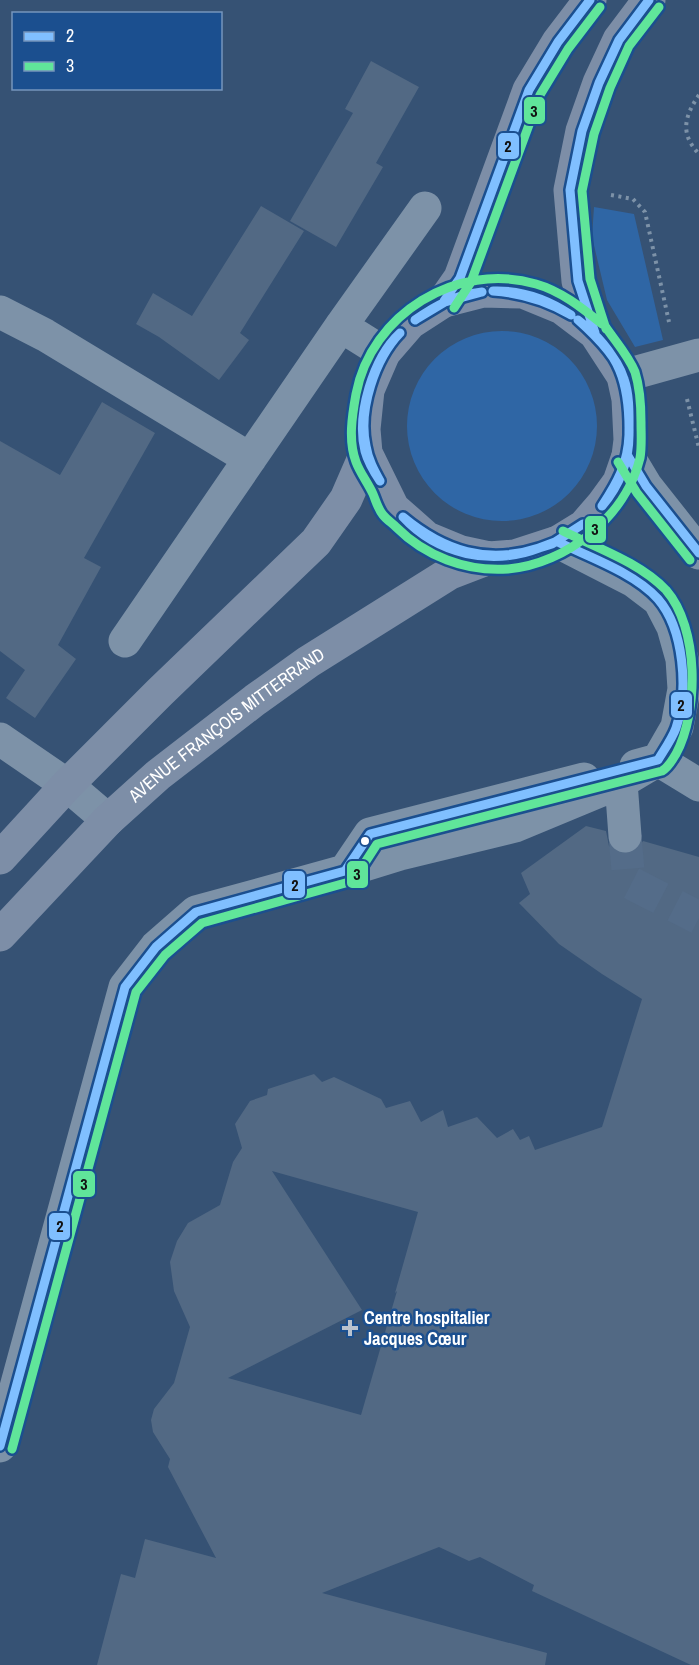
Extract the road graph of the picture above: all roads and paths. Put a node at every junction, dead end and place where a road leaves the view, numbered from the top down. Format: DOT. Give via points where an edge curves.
graph roads {
  1 [pos="590,0"];
  2 [pos="649,0"];
  3 [pos="699,95"];
  4 [pos="699,154"];
  5 [pos="604,194"];
  6 [pos="425,208"];
  7 [pos="444,301"];
  8 [pos="0,312"];
  9 [pos="341,326"];
  10 [pos="596,333"];
  11 [pos="384,353"];
  12 [pos="688,359"];
  13 [pos="623,376"];
  14 [pos="699,448"];
  15 [pos="366,453"];
  16 [pos="628,456"];
  17 [pos="250,459"];
  18 [pos="558,542"];
  19 [pos="699,553"];
  20 [pos="489,558"];
  21 [pos="125,641"];
  22 [pos="691,696"];
  23 [pos="0,739"];
  24 [pos="658,760"];
  25 [pos="621,782"];
  26 [pos="67,785"];
  27 [pos="699,785"];
  28 [pos="108,820"];
  29 [pos="625,836"];
  30 [pos="0,858"];
  31 [pos="345,871"];
  32 [pos="0,935"];
  33 [pos="0,1446"];
  1 -- 7 [label="main road" via="529,90 460,278"];
  2 -- 10 [label="main road" via="619,40 599,83 582,131 570,190 578,281"];
  3 -- 4 [label="path" via="685,123 689,144"];
  5 -- 12 [label="path" via="633,199 645,212"];
  6 -- 9 [label="lane"];
  7 -- 10 [label="main road" via="483,291 523,292 562,308"];
  7 -- 11 [label="main road" via="410,323"];
  8 -- 17 [label="lane"];
  9 -- 11 [label="lane"];
  9 -- 17 [label="lane"];
  10 -- 13 [label="main road"];
  11 -- 15 [label="main road" via="368,390 363,429"];
  12 -- 13 [label="lane"];
  12 -- 14 [label="path"];
  13 -- 16 [label="main road" via="628,399"];
  15 -- 20 [label="main road" via="393,508 427,538"];
  15 -- 26 [label="main road" via="346,499 316,542"];
  16 -- 18 [label="main road" via="619,482 603,504 584,526"];
  16 -- 19 [label="lane" via="646,486"];
  17 -- 21 [label="lane"];
  18 -- 20 [label="main road" via="515,556"];
  18 -- 22 [label="lane" via="634,581 659,600 673,627"];
  20 -- 28 [label="main road, AVENUE FRANÇOIS MITTERRAND" via="450,573 308,662 158,775"];
  22 -- 24 [label="lane"];
  23 -- 26 [label="lane"];
  24 -- 25 [label="lane"];
  24 -- 27 [label="lane"];
  24 -- 31 [label="lane" via="370,834"];
  25 -- 29 [label="lane"];
  25 -- 31 [label="lane" via="515,826"];
  26 -- 28 [label="lane"];
  26 -- 30 [label="main road"];
  28 -- 32 [label="main road, AVENUE FRANÇOIS MITTERRAND"];
  31 -- 33 [label="lane" via="196,912 156,947 125,987"];
}
